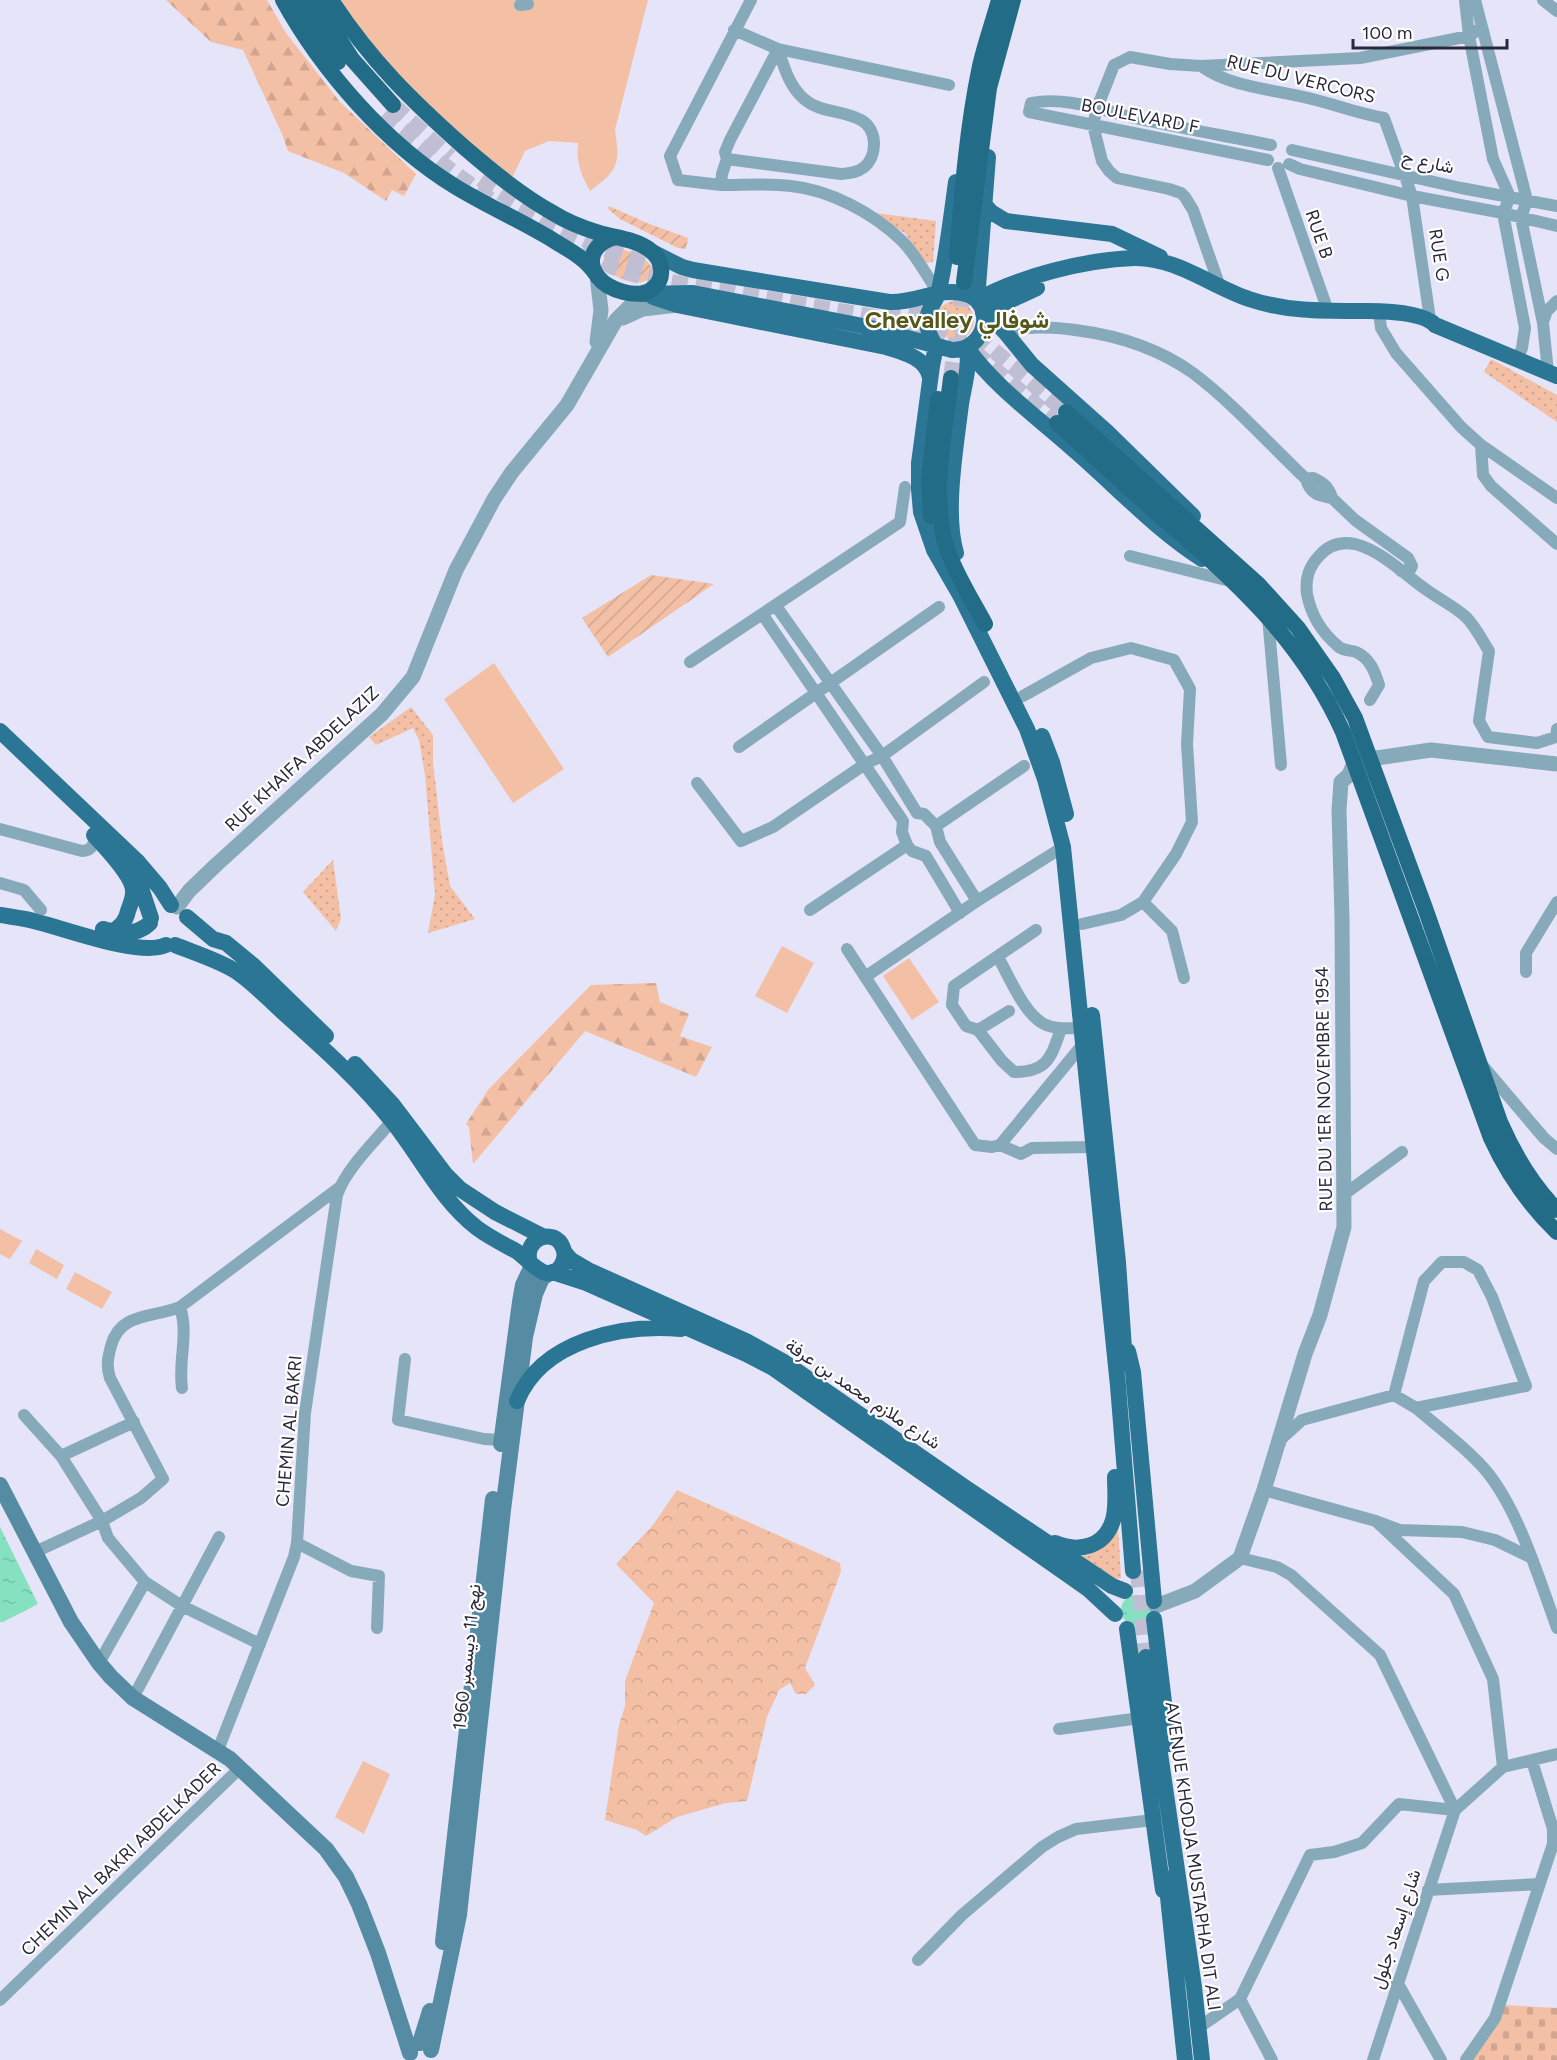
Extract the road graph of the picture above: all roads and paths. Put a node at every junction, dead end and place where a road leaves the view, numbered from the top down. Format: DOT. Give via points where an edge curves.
graph roads {
  1 [pos="283,0"];
  2 [pos="298,0"];
  3 [pos="314,0"];
  4 [pos="331,0"];
  5 [pos="751,0"];
  6 [pos="1465,0"];
  7 [pos="1475,0"];
  8 [pos="1543,0"];
  9 [pos="1010,1"];
  10 [pos="1557,11"];
  11 [pos="1482,27"];
  12 [pos="734,30"];
  13 [pos="1469,36"];
  14 [pos="778,50"];
  15 [pos="1244,64"];
  16 [pos="1201,66"];
  17 [pos="986,69"];
  18 [pos="1248,84"];
  19 [pos="949,85"];
  20 [pos="1097,108"];
  21 [pos="1093,125"];
  22 [pos="1271,146"];
  23 [pos="1292,150"];
  24 [pos="727,159"];
  25 [pos="1278,164"];
  26 [pos="1404,175"];
  27 [pos="721,185"];
  28 [pos="1412,196"];
  29 [pos="1510,197"];
  30 [pos="1527,200"];
  31 [pos="984,204"];
  32 [pos="1557,206"];
  33 [pos="1503,213"];
  34 [pos="1521,218"];
  35 [pos="1557,226"];
  36 [pos="616,237"];
  37 [pos="652,252"];
  38 [pos="1099,262"];
  39 [pos="1177,267"];
  40 [pos="597,276"];
  41 [pos="1220,287"];
  42 [pos="943,288"];
  43 [pos="644,294"];
  44 [pos="1008,300"];
  45 [pos="1557,301"];
  46 [pos="677,305"];
  47 [pos="980,306"];
  48 [pos="1328,311"];
  49 [pos="1379,311"];
  50 [pos="1430,319"];
  51 [pos="1543,323"];
  52 [pos="1005,332"];
  53 [pos="936,346"];
  54 [pos="967,348"];
  55 [pos="596,354"];
  56 [pos="1517,360"];
  57 [pos="1552,374"];
  58 [pos="941,378"];
  59 [pos="581,381"];
  60 [pos="994,381"];
  61 [pos="961,403"];
  62 [pos="1062,417"];
  63 [pos="1481,445"];
  64 [pos="905,487"];
  65 [pos="1557,498"];
  66 [pos="1557,544"];
  67 [pos="1130,556"];
  68 [pos="1401,571"];
  69 [pos="1230,581"];
  70 [pos="1254,590"];
  71 [pos="960,595"];
  72 [pos="776,606"];
  73 [pos="939,607"];
  74 [pos="763,615"];
  75 [pos="1268,616"];
  76 [pos="985,624"];
  77 [pos="690,662"];
  78 [pos="984,682"];
  79 [pos="829,683"];
  80 [pos="816,693"];
  81 [pos="1023,696"];
  82 [pos="1370,700"];
  83 [pos="1557,729"];
  84 [pos="0,731"];
  85 [pos="0,744"];
  86 [pos="739,747"];
  87 [pos="882,756"];
  88 [pos="1362,761"];
  89 [pos="864,764"];
  90 [pos="1557,764"];
  91 [pos="1281,765"];
  92 [pos="1024,766"];
  93 [pos="697,783"];
  94 [pos="917,813"];
  95 [pos="903,821"];
  96 [pos="936,826"];
  97 [pos="0,829"];
  98 [pos="94,836"];
  99 [pos="907,845"];
  100 [pos="1063,847"];
  101 [pos="0,883"];
  102 [pos="977,901"];
  103 [pos="1143,902"];
  104 [pos="1557,902"];
  105 [pos="0,904"];
  106 [pos="41,910"];
  107 [pos="179,910"];
  108 [pos="810,910"];
  109 [pos="960,913"];
  110 [pos="0,915"];
  111 [pos="151,920"];
  112 [pos="1082,924"];
  113 [pos="1036,930"];
  114 [pos="111,932"];
  115 [pos="170,945"];
  116 [pos="847,950"];
  117 [pos="998,957"];
  118 [pos="1526,972"];
  119 [pos="865,977"];
  120 [pos="1185,978"];
  121 [pos="1009,1011"];
  122 [pos="978,1029"];
  123 [pos="1061,1029"];
  124 [pos="1082,1036"];
  125 [pos="1478,1060"];
  126 [pos="392,1121"];
  127 [pos="1000,1144"];
  128 [pos="1093,1147"];
  129 [pos="1557,1149"];
  130 [pos="1402,1152"];
  131 [pos="340,1187"];
  132 [pos="1346,1193"];
  133 [pos="1557,1210"];
  134 [pos="495,1212"];
  135 [pos="1557,1232"];
  136 [pos="484,1233"];
  137 [pos="544,1237"];
  138 [pos="565,1253"];
  139 [pos="531,1264"];
  140 [pos="551,1272"];
  141 [pos="180,1307"];
  142 [pos="696,1331"];
  143 [pos="1117,1332"];
  144 [pos="405,1359"];
  145 [pos="182,1388"];
  146 [pos="1394,1395"];
  147 [pos="518,1401"];
  148 [pos="1416,1408"];
  149 [pos="24,1415"];
  150 [pos="134,1422"];
  151 [pos="501,1440"];
  152 [pos="1114,1446"];
  153 [pos="62,1456"];
  154 [pos="1270,1466"];
  155 [pos="0,1485"];
  156 [pos="1264,1490"];
  157 [pos="102,1521"];
  158 [pos="1376,1521"];
  159 [pos="1033,1534"];
  160 [pos="219,1537"];
  161 [pos="297,1543"];
  162 [pos="35,1552"];
  163 [pos="1240,1558"];
  164 [pos="1532,1558"];
  165 [pos="1136,1571"];
  166 [pos="146,1582"];
  167 [pos="1125,1591"];
  168 [pos="182,1606"];
  169 [pos="1155,1609"];
  170 [pos="1115,1614"];
  171 [pos="377,1628"];
  172 [pos="1557,1628"];
  173 [pos="1127,1629"];
  174 [pos="260,1644"];
  175 [pos="99,1663"];
  176 [pos="133,1698"];
  177 [pos="1140,1718"];
  178 [pos="1059,1729"];
  179 [pos="218,1750"];
  180 [pos="1557,1754"];
  181 [pos="1532,1761"];
  182 [pos="1503,1767"];
  183 [pos="240,1768"];
  184 [pos="1552,1805"];
  185 [pos="1455,1810"];
  186 [pos="1153,1820"];
  187 [pos="1177,1882"];
  188 [pos="1539,1884"];
  189 [pos="1428,1890"];
  190 [pos="1169,1908"];
  191 [pos="918,1960"];
  192 [pos="1397,1982"];
  193 [pos="1239,1999"];
  194 [pos="0,2000"];
  195 [pos="1198,2028"];
  196 [pos="420,2052"];
  197 [pos="1185,2060"];
  198 [pos="1202,2060"];
  199 [pos="1272,2060"];
  200 [pos="1373,2060"];
  201 [pos="1441,2060"];
  202 [pos="1466,2060"];
  1 -- 40 [label="highway" via="328,68 408,152 455,186 570,251"];
  2 -- 3 [label="highway" via="361,91 389,110"];
  4 -- 36 [label="highway" via="364,48 410,99 510,185 567,220"];
  5 -- 12 [label="street"];
  6 -- 13 [label="street"];
  7 -- 11 [label="street"];
  8 -- 10 [label="street"];
  9 -- 17 [label="highway"];
  11 -- 13 [label="street"];
  11 -- 30 [label="street"];
  12 -- 14 [label="street"];
  12 -- 27 [label="street" via="670,156 678,180"];
  13 -- 15 [label="street" via="1360,58"];
  13 -- 29 [label="street" via="1493,159"];
  14 -- 19 [label="street"];
  14 -- 24 [label="street" via="730,140 725,152"];
  14 -- 24 [label="street" via="785,72 804,99 813,106 861,120 869,128 874,149 871,159 854,173 841,174"];
  15 -- 16 [label="street"];
  15 -- 18 [label="street"];
  16 -- 18 [label="street, RUE DU VERCORS" via="1218,77"];
  16 -- 20 [label="street" via="1130,57 1114,65"];
  17 -- 31 [label="main road"];
  17 -- 42 [label="highway" via="984,120"];
  17 -- 42 [label="main road" via="966,114"];
  18 -- 26 [label="street, RUE DU VERCORS" via="1384,118"];
  20 -- 21 [label="street"];
  20 -- 21 [label="street, BOULEVARD F" via="1045,100 1031,103 1029,112"];
  20 -- 22 [label="street"];
  21 -- 25 [label="street, BOULEVARD F"];
  21 -- 41 [label="street" via="1102,161 1109,171 1117,177 1181,193 1189,202"];
  22 -- 23 [label="street" via="1283,142"];
  22 -- 25 [label="street" via="1267,153"];
  23 -- 25 [label="street" via="1293,157"];
  23 -- 26 [label="street, شارع ح"];
  24 -- 27 [label="street"];
  25 -- 28 [label="street, BOULEVARD F"];
  25 -- 48 [label="street, RUE B"];
  26 -- 28 [label="street, RUE DU VERCORS"];
  26 -- 29 [label="street, شارع ح"];
  27 -- 42 [label="street" via="792,186 844,202 902,241"];
  28 -- 33 [label="street, BOULEVARD F"];
  28 -- 50 [label="street, RUE G"];
  29 -- 30 [label="street, شارع ح"];
  29 -- 33 [label="street"];
  30 -- 32 [label="street, شارع ح"];
  30 -- 34 [label="street"];
  31 -- 39 [label="main road" via="1006,220 1112,234"];
  31 -- 47 [label="main road"];
  33 -- 34 [label="street, BOULEVARD F"];
  33 -- 56 [label="street" via="1525,328"];
  34 -- 35 [label="street, BOULEVARD F"];
  34 -- 51 [label="street"];
  36 -- 37 [label="highway"];
  36 -- 40 [label="highway" via="603,241 594,252 592,264"];
  37 -- 42 [label="main road" via="699,271 889,302 902,302"];
  37 -- 43 [label="highway" via="660,263 661,278"];
  38 -- 39 [label="main road" via="1140,258"];
  38 -- 44 [label="main road"];
  38 -- 47 [label="main road" via="1062,268 994,291"];
  39 -- 41 [label="main road"];
  40 -- 43 [label="highway" via="619,290"];
  40 -- 59 [label="street" via="600,329"];
  41 -- 48 [label="main road" via="1269,305"];
  42 -- 47 [label="main road" via="968,294"];
  42 -- 53 [label="main road" via="931,305 927,320"];
  43 -- 46 [label="main road"];
  43 -- 53 [label="main road" via="693,293 863,326"];
  43 -- 55 [label="street" via="616,320"];
  44 -- 47 [label="main road"];
  44 -- 52 [label="main road" via="1000,312"];
  45 -- 51 [label="street" via="1547,311"];
  46 -- 55 [label="street" via="628,315"];
  46 -- 58 [label="main road" via="886,347 911,356"];
  47 -- 52 [label="main road"];
  47 -- 54 [label="main road" via="982,331"];
  48 -- 49 [label="main road"];
  49 -- 50 [label="main road"];
  49 -- 63 [label="street" via="1382,328 1396,353"];
  50 -- 56 [label="main road" via="1435,325"];
  51 -- 57 [label="street"];
  52 -- 68 [label="street" via="1027,327 1089,332 1127,341 1170,359 1232,406 1306,479 1324,483 1332,498 1355,520 1408,558 1410,570"];
  52 -- 70 [label="main road" via="1032,365 1218,540"];
  53 -- 54 [label="main road"];
  53 -- 58 [label="main road"];
  54 -- 60 [label="main road"];
  54 -- 61 [label="main road"];
  55 -- 59 [label="street"];
  56 -- 57 [label="main road"];
  58 -- 71 [label="highway" via="929,466 929,505 937,544"];
  58 -- 71 [label="main road" via="919,463 919,497 934,550"];
  58 -- 76 [label="highway" via="942,528 951,558"];
  59 -- 107 [label="street, RUE KHAIFA ABDELAZIZ" via="483,517 456,570 416,670 401,694 189,891"];
  60 -- 61 [label="main road" via="974,383"];
  60 -- 69 [label="main road" via="1158,527"];
  61 -- 76 [label="main road" via="950,525 958,558"];
  62 -- 70 [label="highway"];
  63 -- 65 [label="street"];
  63 -- 66 [label="street" via="1483,475 1491,486"];
  64 -- 72 [label="street" via="900,522"];
  67 -- 69 [label="street"];
  68 -- 82 [label="street" via="1367,547 1347,542 1322,552 1307,573 1313,618 1341,649 1358,653 1373,667 1379,685"];
  68 -- 83 [label="street" via="1466,617 1489,651 1479,721 1488,737 1537,743 1556,737"];
  69 -- 70 [label="main road"];
  70 -- 75 [label="highway"];
  70 -- 88 [label="highway" via="1298,628 1333,678 1354,717"];
  71 -- 100 [label="main road" via="1030,737 1046,779"];
  72 -- 74 [label="street"];
  72 -- 79 [label="street"];
  73 -- 79 [label="street"];
  74 -- 77 [label="street"];
  74 -- 80 [label="street"];
  75 -- 88 [label="highway" via="1299,655"];
  75 -- 91 [label="street"];
  76 -- 81 [label="main road"];
  78 -- 87 [label="street"];
  79 -- 80 [label="street"];
  79 -- 87 [label="street"];
  80 -- 86 [label="street"];
  80 -- 89 [label="street"];
  81 -- 103 [label="street" via="1090,658 1131,648 1174,660 1190,689 1187,744 1192,822 1176,854"];
  81 -- 112 [label="main road" via="1061,790"];
  84 -- 107 [label="main road" via="137,861"];
  85 -- 98 [label="main road"];
  87 -- 89 [label="street"];
  87 -- 94 [label="street"];
  88 -- 90 [label="street" via="1431,750"];
  88 -- 125 [label="highway" via="1425,908"];
  88 -- 132 [label="street, RUE DU 1ER NOVEMBRE 1954" via="1341,782 1339,810"];
  88 -- 135 [label="highway" via="1491,1138 1518,1186"];
  89 -- 93 [label="street" via="773,827 741,842"];
  89 -- 95 [label="street"];
  92 -- 96 [label="street"];
  94 -- 95 [label="street"];
  94 -- 96 [label="street" via="924,814"];
  95 -- 99 [label="street"];
  96 -- 102 [label="street" via="940,842"];
  97 -- 98 [label="street" via="82,851 93,846"];
  98 -- 111 [label="main road" via="134,874"];
  98 -- 114 [label="main road" via="132,885 127,917"];
  99 -- 108 [label="street"];
  99 -- 109 [label="street" via="926,856"];
  100 -- 102 [label="street"];
  100 -- 124 [label="main road"];
  101 -- 106 [label="street" via="24,890"];
  102 -- 109 [label="street"];
  103 -- 112 [label="street" via="1121,915"];
  103 -- 120 [label="street" via="1172,931"];
  104 -- 118 [label="street" via="1526,953"];
  105 -- 106 [label="main road"];
  106 -- 114 [label="main road"];
  107 -- 111 [label="main road" via="159,908"];
  107 -- 115 [label="main road" via="190,925 188,933 183,940"];
  107 -- 134 [label="main road" via="254,966 360,1069 460,1189"];
  109 -- 119 [label="street"];
  110 -- 115 [label="main road" via="139,948"];
  111 -- 114 [label="main road" via="141,930"];
  111 -- 115 [label="main road" via="153,937"];
  112 -- 143 [label="main road" via="1118,1262"];
  113 -- 117 [label="street"];
  115 -- 126 [label="main road" via="225,965 246,978 350,1074"];
  116 -- 119 [label="street"];
  117 -- 122 [label="street" via="954,986 952,1005 966,1026"];
  117 -- 123 [label="street" via="1034,1016"];
  119 -- 127 [label="street" via="975,1145"];
  121 -- 122 [label="street"];
  122 -- 123 [label="street" via="1002,1061 1014,1072 1022,1072 1045,1065"];
  123 -- 124 [label="street"];
  124 -- 127 [label="street"];
  124 -- 128 [label="main road"];
  125 -- 129 [label="street"];
  125 -- 133 [label="highway" via="1512,1148 1537,1188"];
  126 -- 131 [label="street, CHEMIN AL BAKRI"];
  126 -- 136 [label="main road" via="445,1195"];
  127 -- 128 [label="street" via="1021,1154 1032,1148"];
  128 -- 143 [label="main road"];
  130 -- 132 [label="street"];
  131 -- 141 [label="street"];
  131 -- 161 [label="street, CHEMIN AL BAKRI" via="305,1413"];
  132 -- 154 [label="street, RUE DU 1ER NOVEMBRE 1954" via="1344,1227 1320,1315"];
  134 -- 136 [label="main road" via="508,1222 510,1232 502,1237"];
  134 -- 137 [label="main road"];
  136 -- 139 [label="main road"];
  137 -- 138 [label="main road" via="556,1239"];
  137 -- 139 [label="main road" via="530,1246"];
  138 -- 140 [label="main road" via="562,1265"];
  138 -- 159 [label="main road, شارع ملازم محمد بن عرفة" via="588,1270 784,1362"];
  139 -- 140 [label="main road" via="540,1272"];
  139 -- 151 [label="main road, نهج 11 ديسمبر 1960" via="520,1302"];
  140 -- 142 [label="main road, شارع ملازم محمد بن عرفة" via="586,1283"];
  140 -- 147 [label="main road, نهج 11 ديسمبر 1960" via="542,1278 532,1302"];
  141 -- 145 [label="street" via="184,1321"];
  141 -- 150 [label="street" via="138,1317 115,1334 107,1368"];
  142 -- 147 [label="main road" via="639,1330 588,1340 560,1353 538,1370 526,1383"];
  142 -- 170 [label="main road, شارع ملازم محمد بن عرفة" via="783,1374 1088,1589"];
  143 -- 152 [label="main road" via="1111,1390"];
  143 -- 165 [label="main road"];
  143 -- 169 [label="main road" via="1133,1372"];
  144 -- 151 [label="street" via="398,1420"];
  146 -- 148 [label="street"];
  146 -- 148 [label="street" via="1424,1281 1442,1262 1464,1262 1478,1270 1526,1386"];
  146 -- 154 [label="street" via="1302,1420 1281,1439"];
  147 -- 196 [label="main road, نهج 11 ديسمبر 1960" via="459,1915"];
  148 -- 164 [label="street" via="1480,1464 1504,1496"];
  149 -- 153 [label="street"];
  150 -- 153 [label="street"];
  150 -- 157 [label="street" via="163,1479 141,1498"];
  151 -- 196 [label="main road, نهج 11 ديسمبر 1960" via="445,1935"];
  152 -- 159 [label="main road" via="1115,1513 1104,1537 1080,1549"];
  152 -- 167 [label="main road" via="1126,1552"];
  153 -- 157 [label="street"];
  154 -- 156 [label="street, RUE DU 1ER NOVEMBRE 1954"];
  155 -- 162 [label="main road"];
  156 -- 158 [label="street"];
  156 -- 163 [label="street, RUE DU 1ER NOVEMBRE 1954"];
  157 -- 162 [label="street"];
  157 -- 166 [label="street" via="108,1538"];
  158 -- 164 [label="street" via="1400,1530 1462,1532 1496,1540"];
  158 -- 182 [label="street" via="1454,1594 1493,1679"];
  159 -- 167 [label="main road, شارع ملازم محمد بن عرفة"];
  160 -- 168 [label="street"];
  161 -- 171 [label="street" via="351,1571 379,1576"];
  161 -- 174 [label="street, CHEMIN AL BAKRI"];
  162 -- 175 [label="main road" via="70,1622"];
  163 -- 169 [label="street" via="1195,1591"];
  163 -- 185 [label="street" via="1277,1567 1291,1575 1380,1655"];
  164 -- 172 [label="street"];
  166 -- 168 [label="street"];
  166 -- 175 [label="street"];
  167 -- 169 [label="main road" via="1147,1592"];
  167 -- 170 [label="main road" via="1116,1601"];
  168 -- 174 [label="street"];
  168 -- 176 [label="street"];
  169 -- 173 [label="main road" via="1151,1624 1140,1631"];
  169 -- 187 [label="main road" via="1180,1833 1181,1869"];
  170 -- 173 [label="main road"];
  173 -- 177 [label="main road"];
  174 -- 179 [label="street, CHEMIN AL BAKRI"];
  175 -- 176 [label="main road"];
  176 -- 179 [label="main road"];
  177 -- 178 [label="street"];
  177 -- 186 [label="main road"];
  179 -- 183 [label="main road"];
  180 -- 181 [label="street"];
  181 -- 182 [label="street"];
  181 -- 184 [label="street"];
  182 -- 185 [label="street"];
  183 -- 194 [label="street, CHEMIN AL BAKRI ABDELKADER"];
  183 -- 196 [label="main road" via="326,1849 345,1877 359,1904 399,2015"];
  184 -- 188 [label="street" via="1553,1844"];
  185 -- 189 [label="street, شارع إسعاد جلول"];
  185 -- 193 [label="street" via="1399,1804 1362,1843 1310,1855"];
  186 -- 190 [label="main road" via="1160,1878"];
  186 -- 191 [label="street" via="1076,1829 1058,1837 962,1915"];
  187 -- 190 [label="main road, AVENUE KHODJA MUSTAPHA DIT ALI" via="1143,1657"];
  187 -- 195 [label="main road, AVENUE KHODJA MUSTAPHA DIT ALI"];
  188 -- 189 [label="street"];
  188 -- 202 [label="street" via="1495,2018"];
  189 -- 192 [label="street, شارع إسعاد جلول"];
  190 -- 197 [label="main road, AVENUE KHODJA MUSTAPHA DIT ALI"];
  192 -- 200 [label="street, شارع إسعاد جلول"];
  192 -- 201 [label="street"];
  193 -- 195 [label="street"];
  193 -- 199 [label="street"];
  195 -- 198 [label="main road, AVENUE KHODJA MUSTAPHA DIT ALI"];
}
